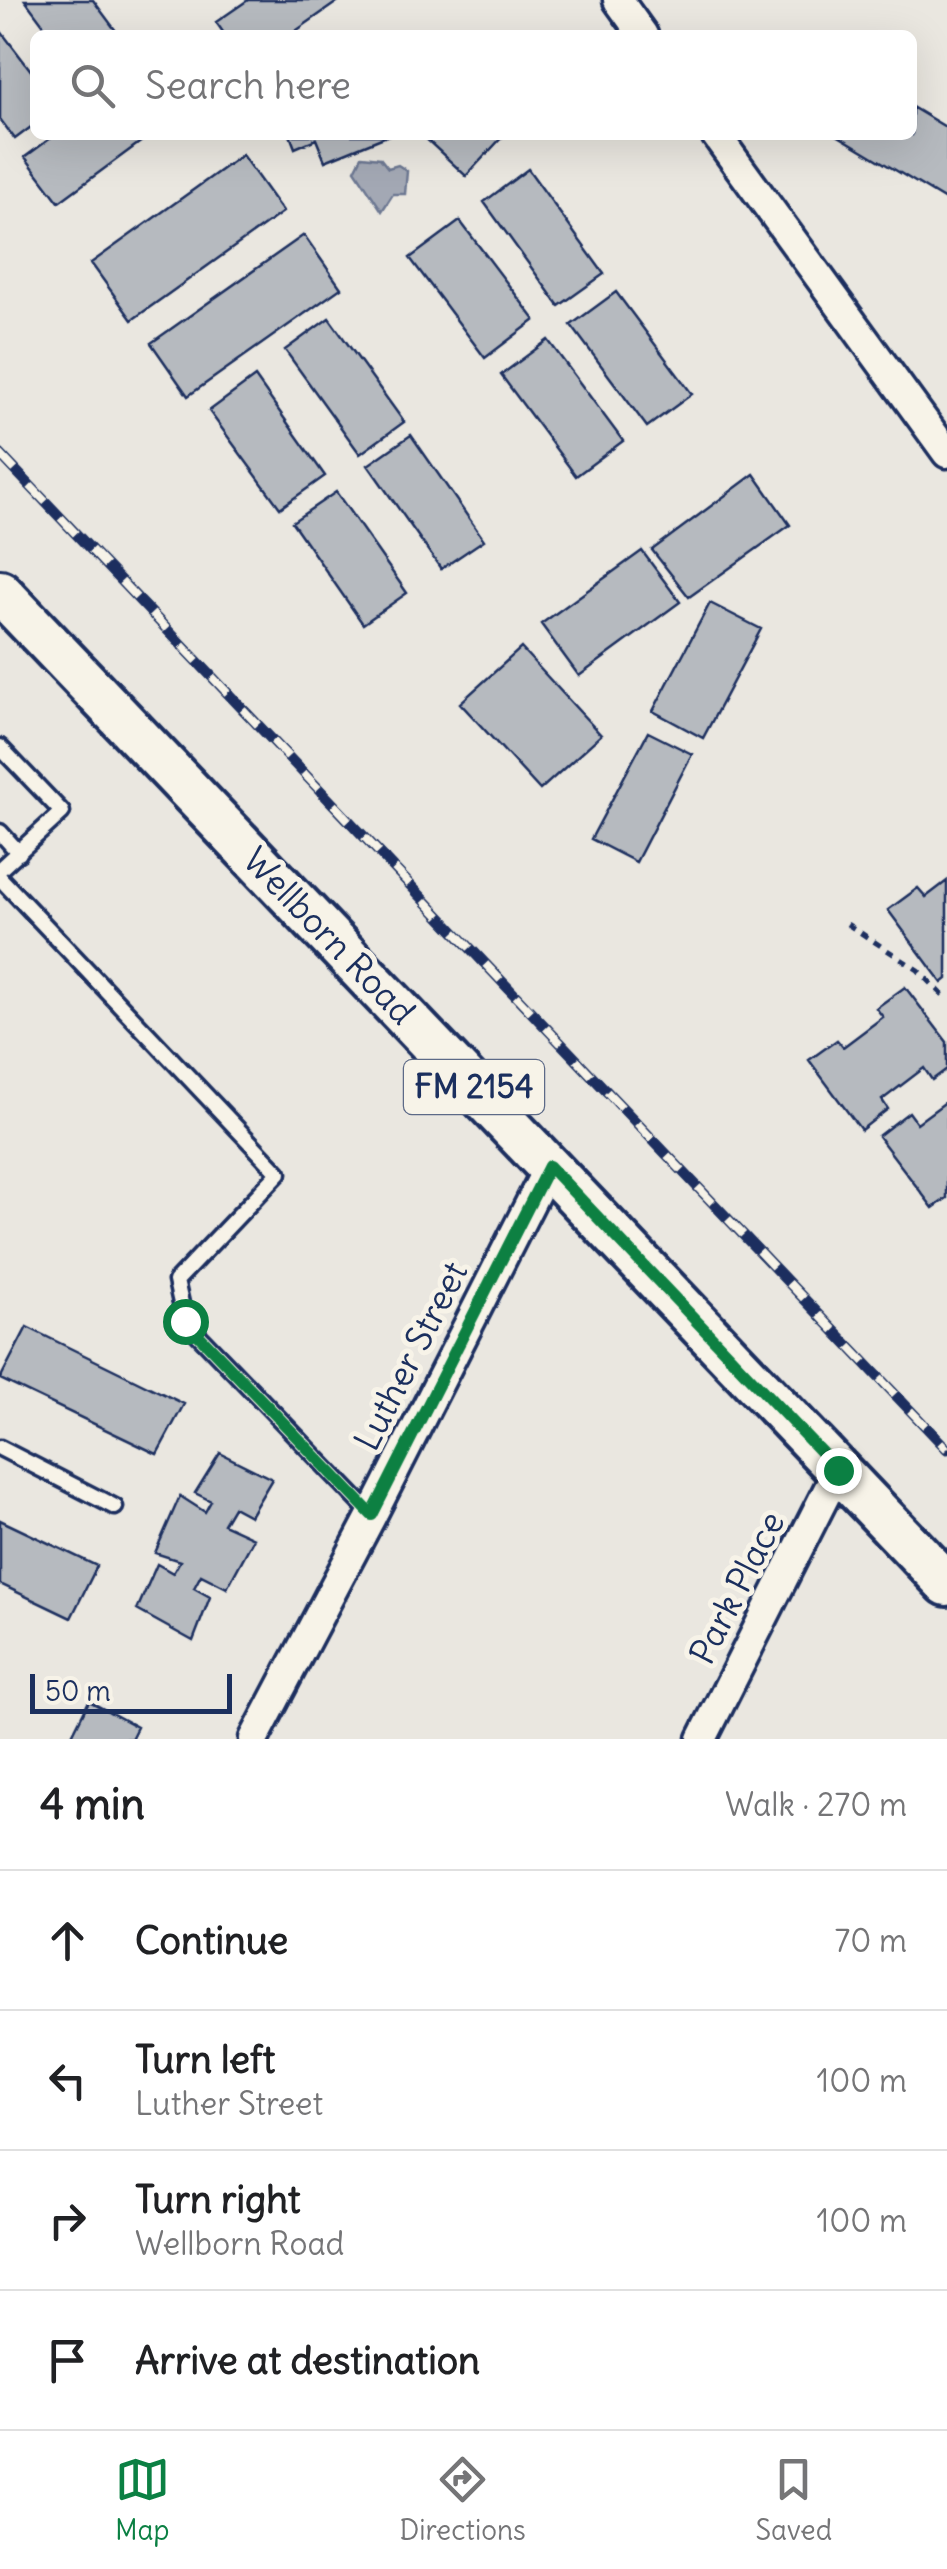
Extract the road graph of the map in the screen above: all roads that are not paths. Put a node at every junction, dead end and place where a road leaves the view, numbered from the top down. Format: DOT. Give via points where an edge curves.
graph roads {
  1 [pos="618,0"];
  2 [pos="639,30"];
  3 [pos="720,140"];
  4 [pos="947,452"];
  5 [pos="0,592"];
  6 [pos="0,747"];
  7 [pos="0,832"];
  8 [pos="19,853"];
  9 [pos="0,869"];
  10 [pos="0,878"];
  11 [pos="549,1166"];
  12 [pos="0,1448"];
  13 [pos="838,1470"];
  14 [pos="115,1507"];
  15 [pos="372,1515"];
  16 [pos="947,1584"];
  17 [pos="254,1739"];
  18 [pos="702,1739"];
  1 -- 2 [label="street"];
  3 -- 4 [label="street"];
  5 -- 11 [label="main road, Wellborn Road / FM 2154"];
  6 -- 8 [label="lane" via="62,812"];
  7 -- 8 [label="lane"];
  8 -- 9 [label="lane"];
  10 -- 15 [label="lane" via="279,1174 176,1281 185,1321"];
  11 -- 13 [label="main road, Wellborn Road / FM 2154"];
  11 -- 15 [label="street, Luther Street"];
  12 -- 14 [label="lane"];
  13 -- 16 [label="main road, Wellborn Road / FM 2154"];
  13 -- 18 [label="street, Park Place"];
  15 -- 17 [label="street, Luther Street"];
}
